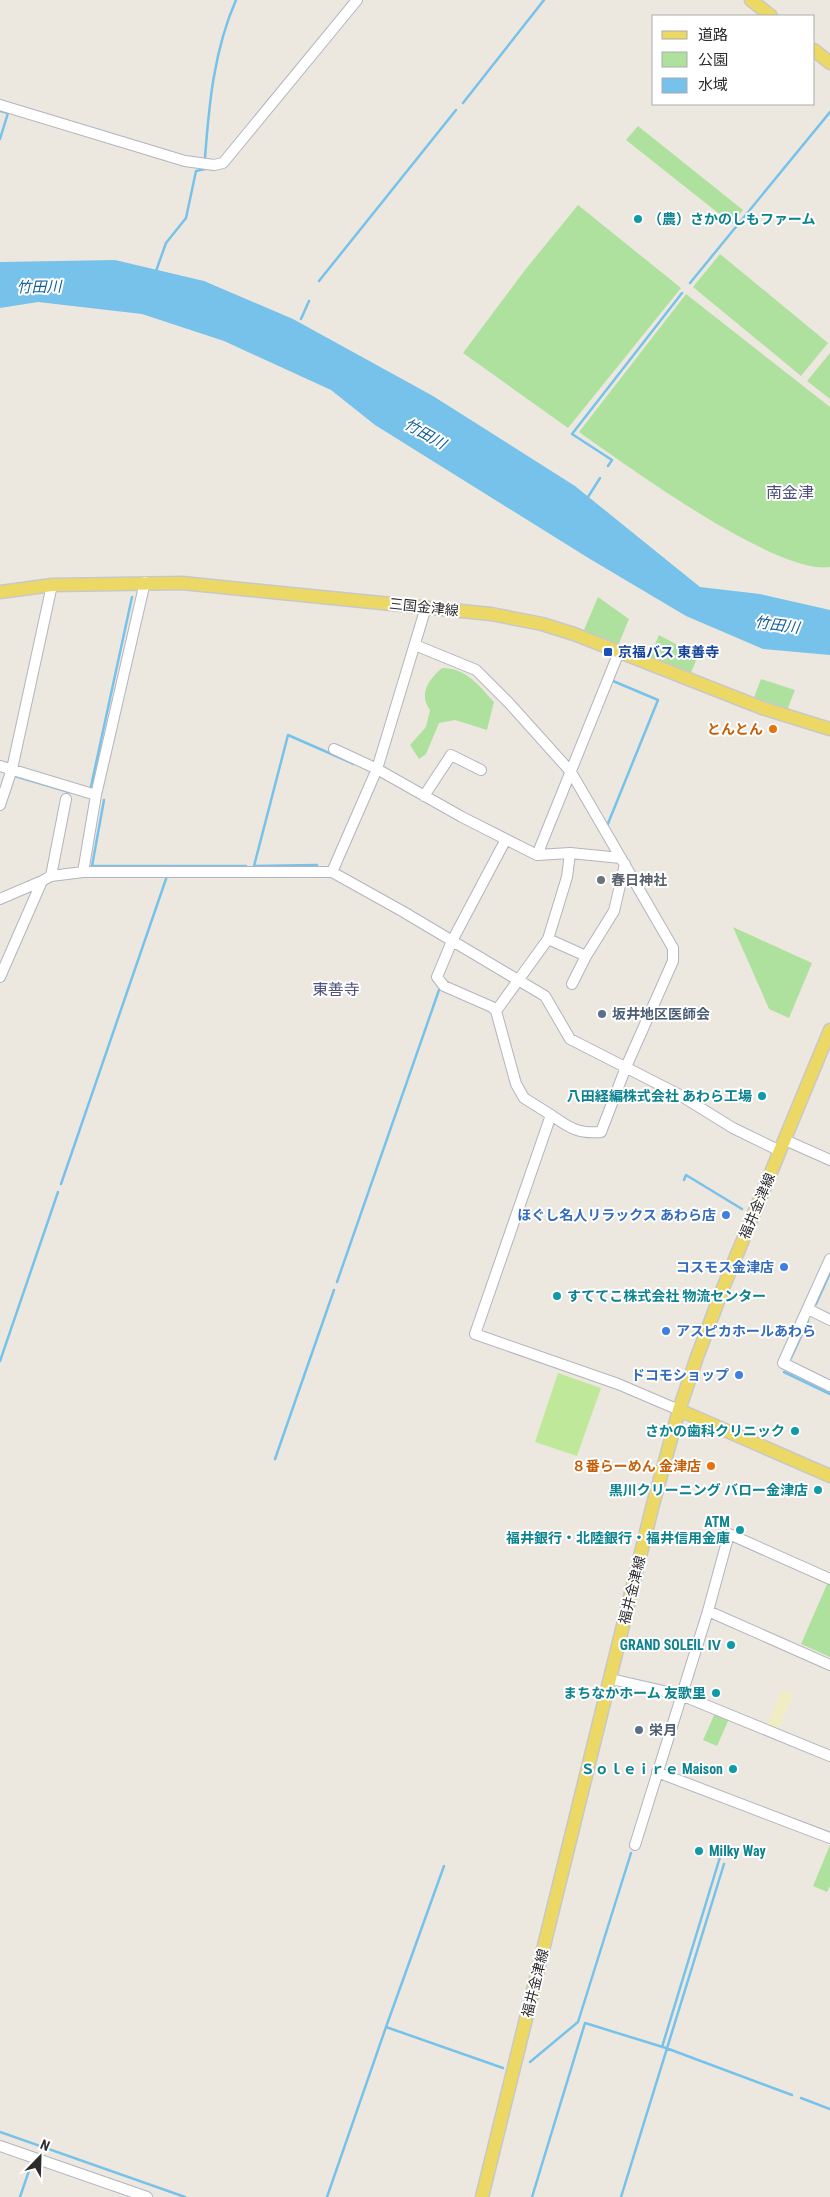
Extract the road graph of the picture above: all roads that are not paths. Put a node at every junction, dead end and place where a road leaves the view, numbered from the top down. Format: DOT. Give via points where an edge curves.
graph roads {
  1 [pos="357,0"];
  2 [pos="751,0"];
  3 [pos="770,15"];
  4 [pos="815,51"];
  5 [pos="830,63"];
  6 [pos="0,105"];
  7 [pos="145,582"];
  8 [pos="52,585"];
  9 [pos="0,592"];
  10 [pos="426,607"];
  11 [pos="415,645"];
  12 [pos="620,652"];
  13 [pos="830,728"];
  14 [pos="334,750"];
  15 [pos="0,766"];
  16 [pos="12,769"];
  17 [pos="377,769"];
  18 [pos="481,770"];
  19 [pos="571,772"];
  20 [pos="96,794"];
  21 [pos="424,796"];
  22 [pos="66,799"];
  23 [pos="0,805"];
  24 [pos="505,841"];
  25 [pos="570,853"];
  26 [pos="537,855"];
  27 [pos="623,861"];
  28 [pos="82,872"];
  29 [pos="332,872"];
  30 [pos="46,878"];
  31 [pos="0,899"];
  32 [pos="548,939"];
  33 [pos="452,942"];
  34 [pos="586,956"];
  35 [pos="0,977"];
  36 [pos="518,980"];
  37 [pos="572,984"];
  38 [pos="496,1011"];
  39 [pos="830,1030"];
  40 [pos="626,1067"];
  41 [pos="551,1116"];
  42 [pos="782,1146"];
  43 [pos="830,1160"];
  44 [pos="830,1259"];
  45 [pos="808,1310"];
  46 [pos="830,1320"];
  47 [pos="830,1386"];
  48 [pos="679,1410"];
  49 [pos="830,1476"];
  50 [pos="830,1579"];
  51 [pos="708,1611"];
  52 [pos="830,1664"];
  53 [pos="611,1679"];
  54 [pos="681,1695"];
  55 [pos="830,1756"];
  56 [pos="658,1772"];
  57 [pos="830,1838"];
  58 [pos="635,1845"];
  59 [pos="0,2146"];
  60 [pos="147,2197"];
  61 [pos="482,2197"];
  1 -- 6 [label="street" via="223,163 214,165 185,160"];
  2 -- 3 [label="main road"];
  4 -- 5 [label="main road"];
  7 -- 8 [label="main road, 三国金津線"];
  7 -- 10 [label="main road, 三国金津線" via="215,585"];
  7 -- 20 [label="street"];
  8 -- 9 [label="main road, 三国金津線"];
  8 -- 16 [label="street"];
  10 -- 11 [label="street"];
  10 -- 12 [label="main road, 三国金津線" via="542,624"];
  11 -- 17 [label="street"];
  11 -- 19 [label="street" via="476,670"];
  12 -- 13 [label="main road, 三国金津線" via="762,708"];
  12 -- 19 [label="street"];
  14 -- 17 [label="street"];
  15 -- 16 [label="street"];
  16 -- 20 [label="street"];
  16 -- 23 [label="street"];
  17 -- 21 [label="street"];
  17 -- 29 [label="street"];
  18 -- 21 [label="street" via="451,755"];
  19 -- 26 [label="street"];
  19 -- 27 [label="street"];
  20 -- 28 [label="street"];
  21 -- 24 [label="street"];
  22 -- 30 [label="street"];
  24 -- 26 [label="street"];
  24 -- 33 [label="street"];
  25 -- 26 [label="street"];
  25 -- 27 [label="street"];
  25 -- 32 [label="street" via="567,877"];
  27 -- 34 [label="street" via="614,911"];
  27 -- 40 [label="street" via="673,948 674,961"];
  28 -- 29 [label="street"];
  28 -- 30 [label="street"];
  29 -- 33 [label="street"];
  30 -- 31 [label="street"];
  30 -- 35 [label="street"];
  32 -- 34 [label="street"];
  32 -- 36 [label="street"];
  33 -- 36 [label="street"];
  33 -- 38 [label="street" via="437,977 444,986"];
  34 -- 37 [label="street"];
  36 -- 38 [label="street"];
  36 -- 40 [label="street" via="545,996 570,1039"];
  38 -- 41 [label="street" via="516,1084 524,1098"];
  39 -- 42 [label="main road, 福井金津線"];
  40 -- 41 [label="street" via="601,1132 575,1131"];
  40 -- 42 [label="street" via="733,1128"];
  41 -- 48 [label="street" via="475,1334 618,1384"];
  42 -- 43 [label="street"];
  42 -- 48 [label="main road, 福井金津線" via="723,1288"];
  44 -- 45 [label="street"];
  45 -- 46 [label="street"];
  45 -- 47 [label="street" via="783,1363"];
  48 -- 49 [label="main road"];
  48 -- 53 [label="main road, 福井金津線"];
  50 -- 51 [label="street" via="728,1534"];
  51 -- 52 [label="street"];
  51 -- 54 [label="street"];
  53 -- 54 [label="street"];
  53 -- 61 [label="main road, 福井金津線"];
  54 -- 55 [label="street"];
  54 -- 56 [label="street"];
  56 -- 57 [label="street"];
  56 -- 58 [label="street"];
  59 -- 60 [label="street"];
}
